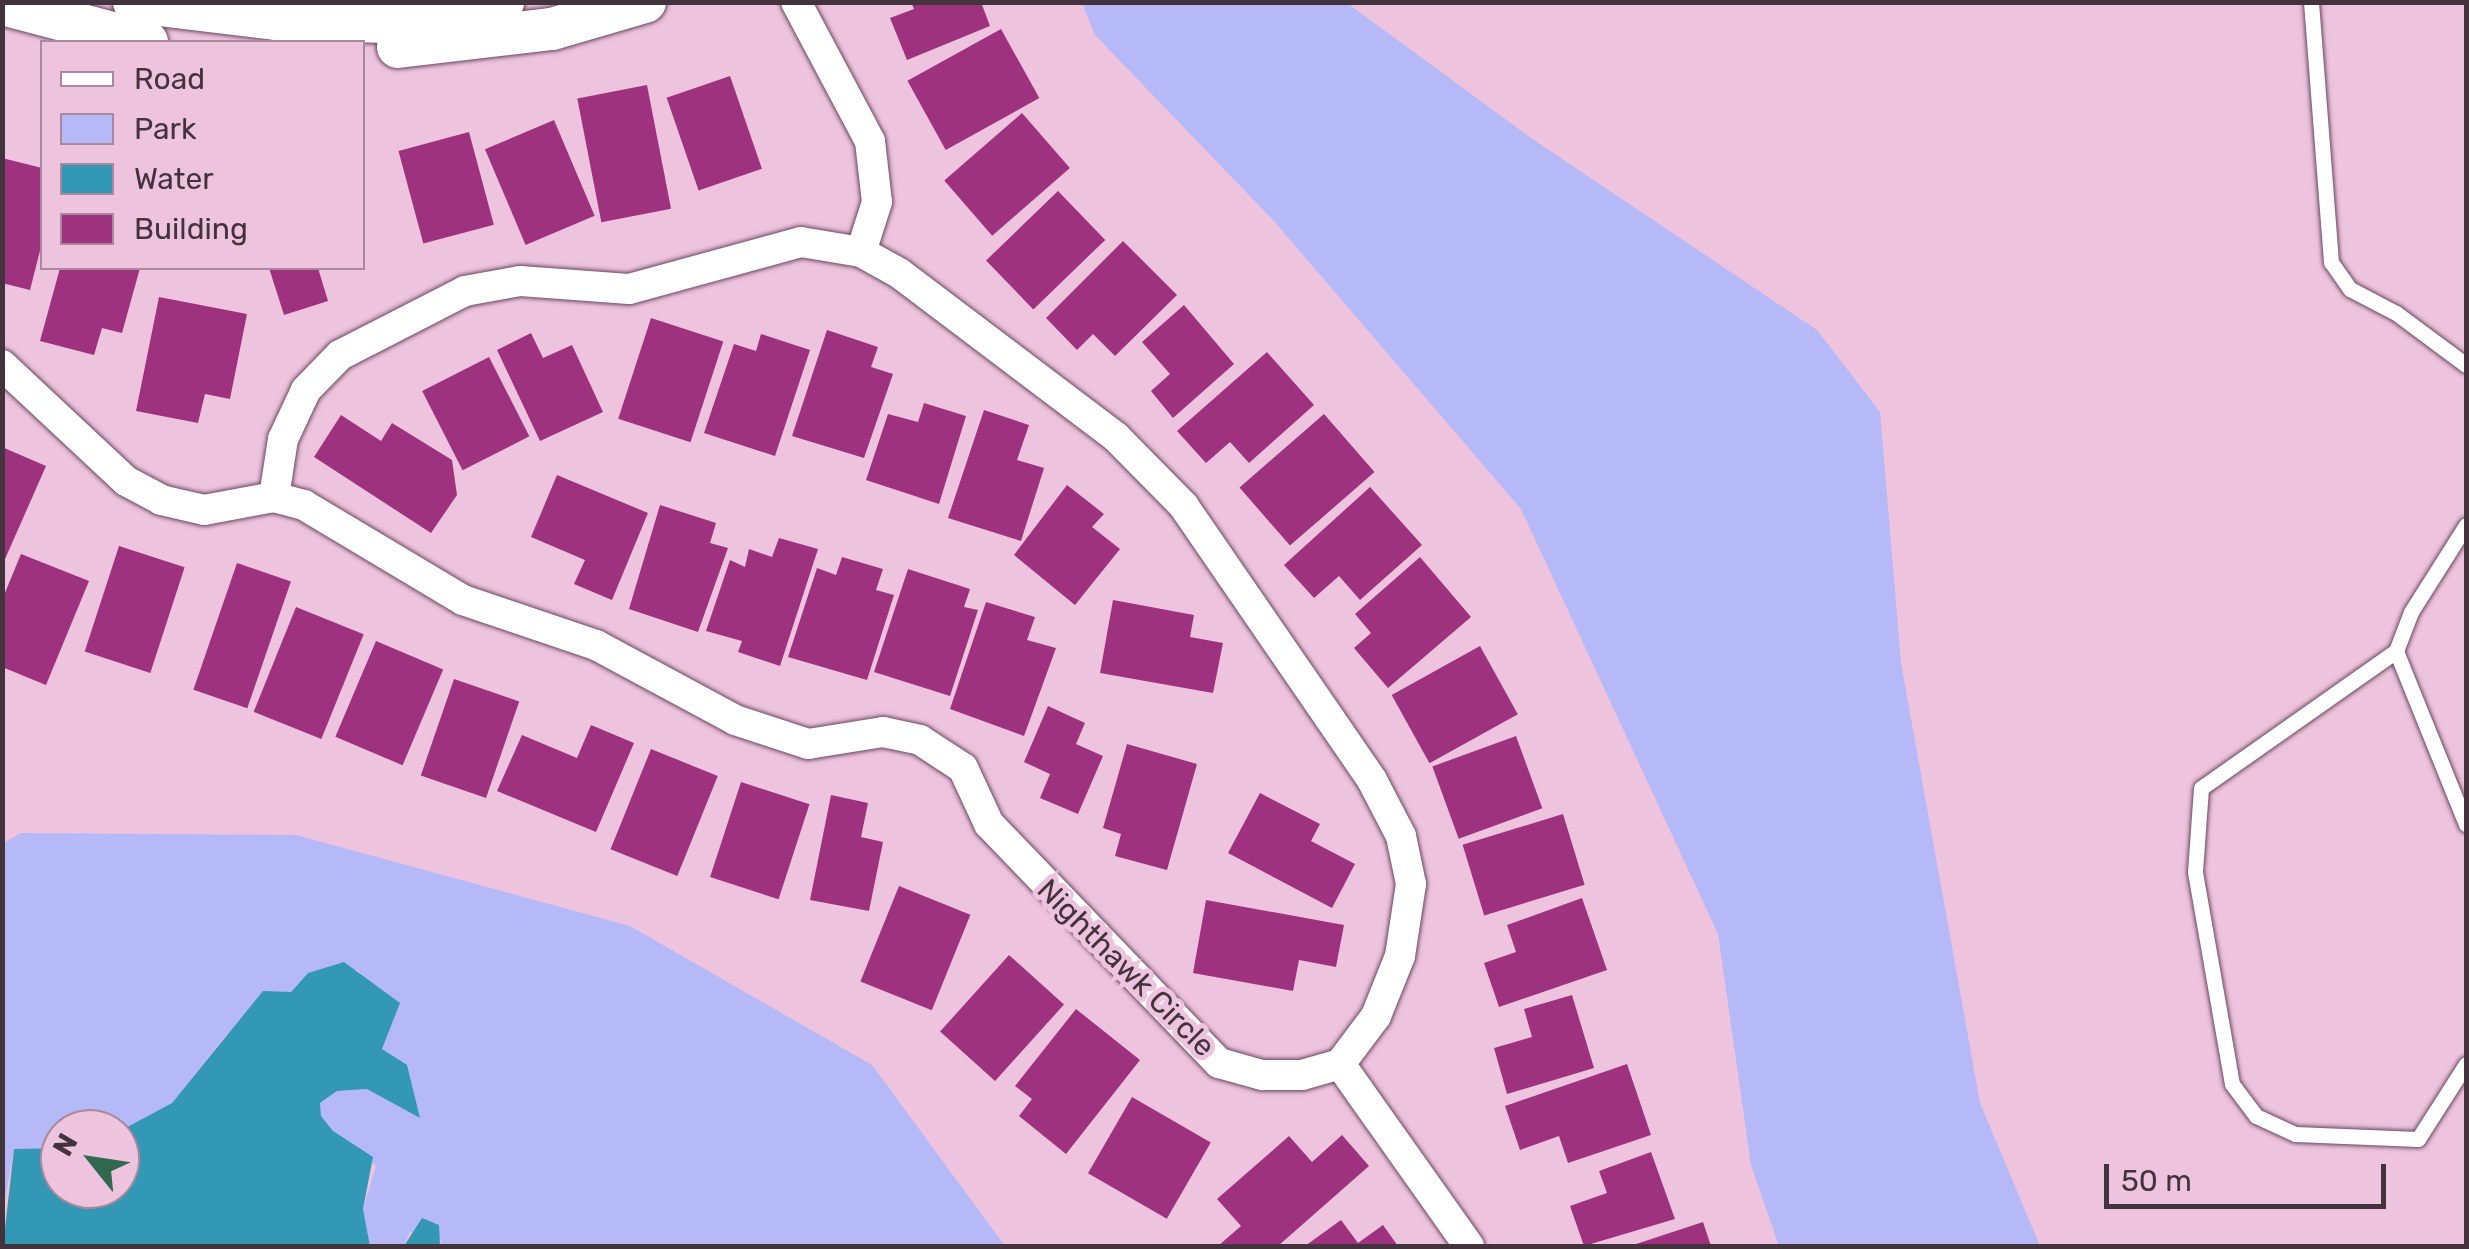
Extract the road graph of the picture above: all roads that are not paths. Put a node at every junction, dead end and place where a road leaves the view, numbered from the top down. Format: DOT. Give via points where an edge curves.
graph roads {
  1 [pos="134,2"];
  2 [pos="503,2"];
  3 [pos="645,2"];
  4 [pos="796,2"];
  5 [pos="2311,2"];
  6 [pos="2,4"];
  7 [pos="139,40"];
  8 [pos="365,51"];
  9 [pos="861,252"];
  10 [pos="2,365"];
  11 [pos="2466,365"];
  12 [pos="274,497"];
  13 [pos="2466,525"];
  14 [pos="2396,651"];
  15 [pos="2466,824"];
  16 [pos="1340,1064"];
  17 [pos="2466,1064"];
  18 [pos="1469,1246"];
  1 -- 2 [label="street" via="277,19 388,22"];
  3 -- 8 [label="street" via="552,29"];
  4 -- 9 [label="street" via="870,142 876,202"];
  5 -- 11 [label="lane" via="2331,262 2350,290 2396,312"];
  6 -- 7 [label="street"];
  9 -- 12 [label="street" via="802,242 629,289 520,281 466,291 340,355 306,390 283,439"];
  9 -- 16 [label="street" via="900,273 1116,436 1184,506 1372,780 1401,836 1411,884 1400,956 1376,1016"];
  10 -- 12 [label="street" via="126,481 160,500 204,510"];
  12 -- 16 [label="street, Nighthawk Circle" via="304,505 463,600 596,645 734,720 808,744 883,732 920,740 963,768 989,824 1219,1062 1262,1075 1302,1075"];
  13 -- 14 [label="lane" via="2411,612"];
  14 -- 15 [label="lane"];
  14 -- 17 [label="lane" via="2201,788 2196,872 2205,930 2232,1084 2256,1116 2295,1134 2418,1139"];
  16 -- 18 [label="street"];
}
